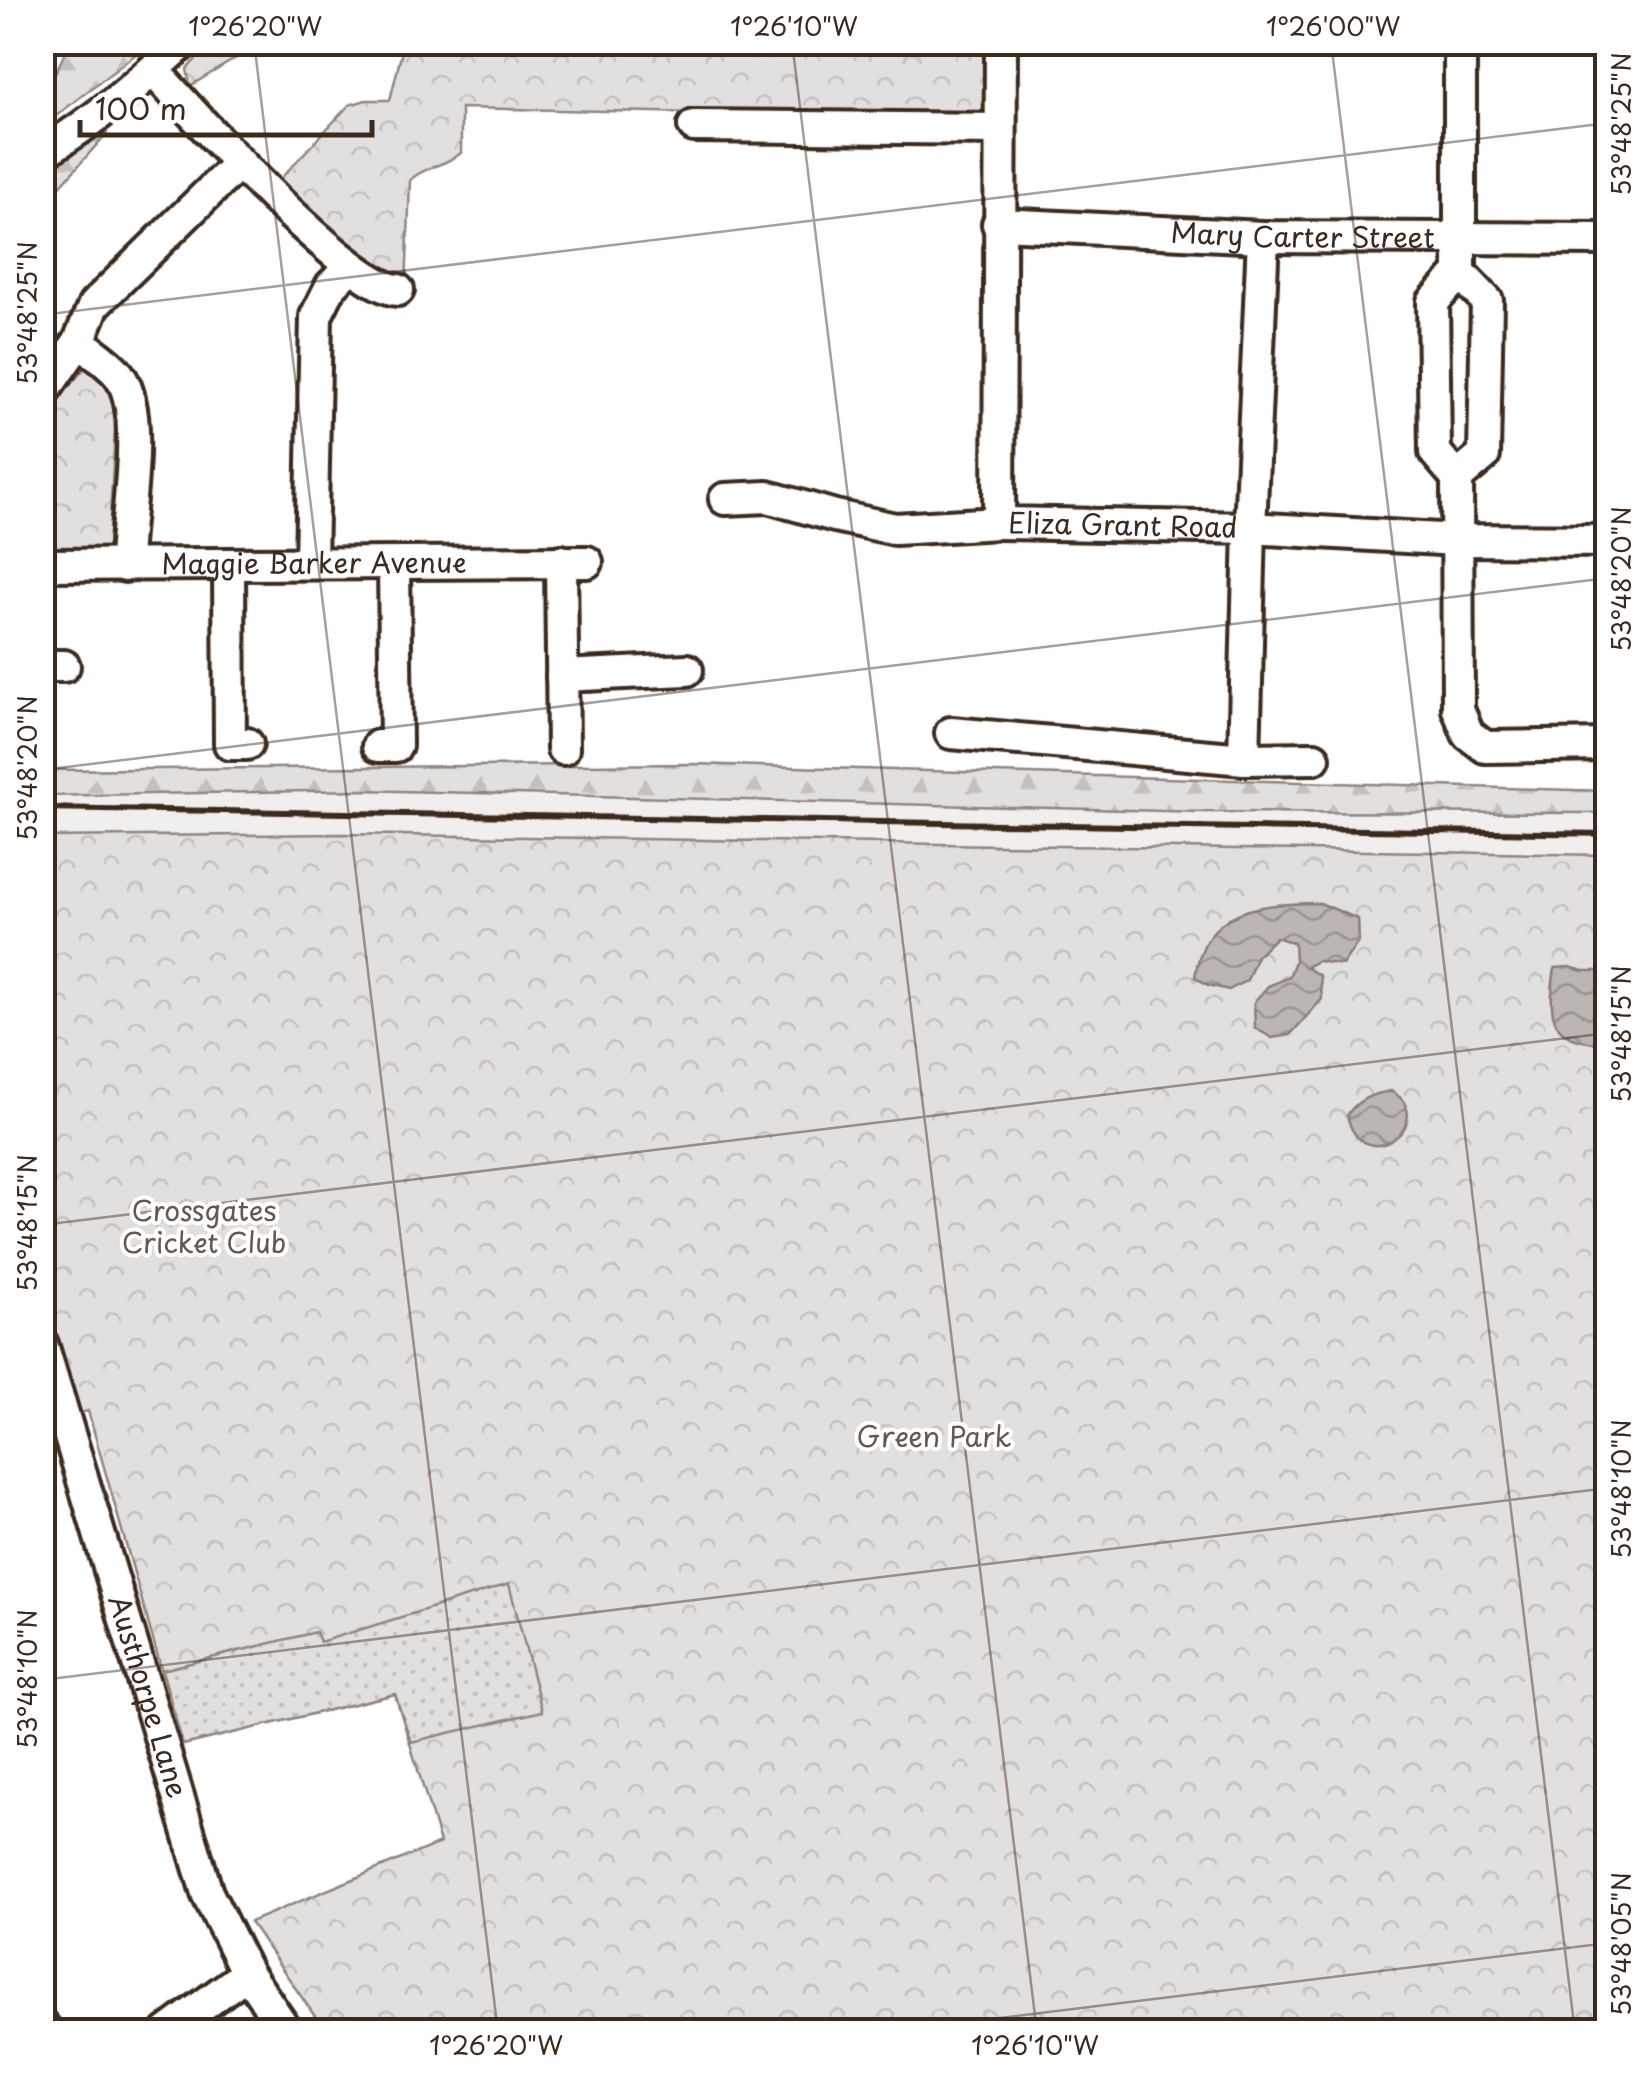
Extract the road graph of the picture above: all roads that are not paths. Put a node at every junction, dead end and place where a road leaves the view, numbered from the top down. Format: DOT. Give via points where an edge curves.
graph roads {
  1 [pos="184,42"];
  2 [pos="1000,42"];
  3 [pos="1460,42"];
  4 [pos="153,70"];
  5 [pos="694,126"];
  6 [pos="1000,129"];
  7 [pos="42,153"];
  8 [pos="238,164"];
  9 [pos="998,224"];
  10 [pos="1263,237"];
  11 [pos="1459,239"];
  12 [pos="1608,239"];
  13 [pos="352,266"];
  14 [pos="1460,273"];
  15 [pos="398,290"];
  16 [pos="79,342"];
  17 [pos="42,394"];
  18 [pos="1457,478"];
  19 [pos="725,499"];
  20 [pos="999,523"];
  21 [pos="1250,528"];
  22 [pos="1457,540"];
  23 [pos="1608,541"];
  24 [pos="311,562"];
  25 [pos="394,564"];
  26 [pos="42,566"];
  27 [pos="125,566"];
  28 [pos="228,566"];
  29 [pos="687,670"];
  30 [pos="562,676"];
  31 [pos="951,733"];
  32 [pos="228,744"];
  33 [pos="1608,745"];
  34 [pos="397,746"];
  35 [pos="563,749"];
  36 [pos="1244,758"];
  37 [pos="1314,758"];
  38 [pos="42,1344"];
  39 [pos="247,1973"];
  40 [pos="42,2025"];
  41 [pos="47,2032"];
  42 [pos="167,2032"];
  43 [pos="287,2032"];
  1 -- 4 [label="street"];
  2 -- 6 [label="street, Eliza Grant Road"];
  3 -- 11 [label="street"];
  4 -- 7 [label="street"];
  4 -- 8 [label="street"];
  5 -- 6 [label="street"];
  6 -- 9 [label="street, Eliza Grant Road"];
  8 -- 13 [label="street"];
  8 -- 16 [label="street" via="108,289"];
  9 -- 10 [label="street, Mary Carter Street"];
  9 -- 20 [label="street, Eliza Grant Road"];
  10 -- 11 [label="street, Mary Carter Street"];
  10 -- 21 [label="street"];
  11 -- 12 [label="street, Mary Carter Street"];
  11 -- 14 [label="street"];
  13 -- 15 [label="street"];
  13 -- 24 [label="street" via="331,286 316,316"];
  14 -- 18 [label="street" via="1434,302 1435,452"];
  14 -- 18 [label="street" via="1487,301 1484,455"];
  16 -- 17 [label="street"];
  16 -- 27 [label="street" via="120,377 130,406"];
  18 -- 22 [label="street"];
  19 -- 20 [label="street" via="768,497 895,528"];
  20 -- 21 [label="street, Eliza Grant Road"];
  21 -- 22 [label="street, Eliza Grant Road"];
  21 -- 36 [label="street"];
  22 -- 23 [label="street, Eliza Grant Road"];
  22 -- 33 [label="street" via="1458,709 1468,734 1485,747"];
  24 -- 25 [label="street, Maggie Barker Avenue"];
  24 -- 28 [label="street, Maggie Barker Avenue"];
  25 -- 30 [label="street, Maggie Barker Avenue" via="574,562"];
  25 -- 34 [label="street"];
  26 -- 27 [label="street, Maggie Barker Avenue"];
  27 -- 28 [label="street, Maggie Barker Avenue"];
  28 -- 32 [label="street"];
  29 -- 30 [label="street"];
  30 -- 35 [label="street"];
  31 -- 36 [label="street"];
  36 -- 37 [label="street"];
  38 -- 39 [label="street, Austhorpe Lane" via="206,1893"];
  39 -- 42 [label="street"];
  39 -- 43 [label="street, Austhorpe Lane"];
  40 -- 41 [label="street"];
}
